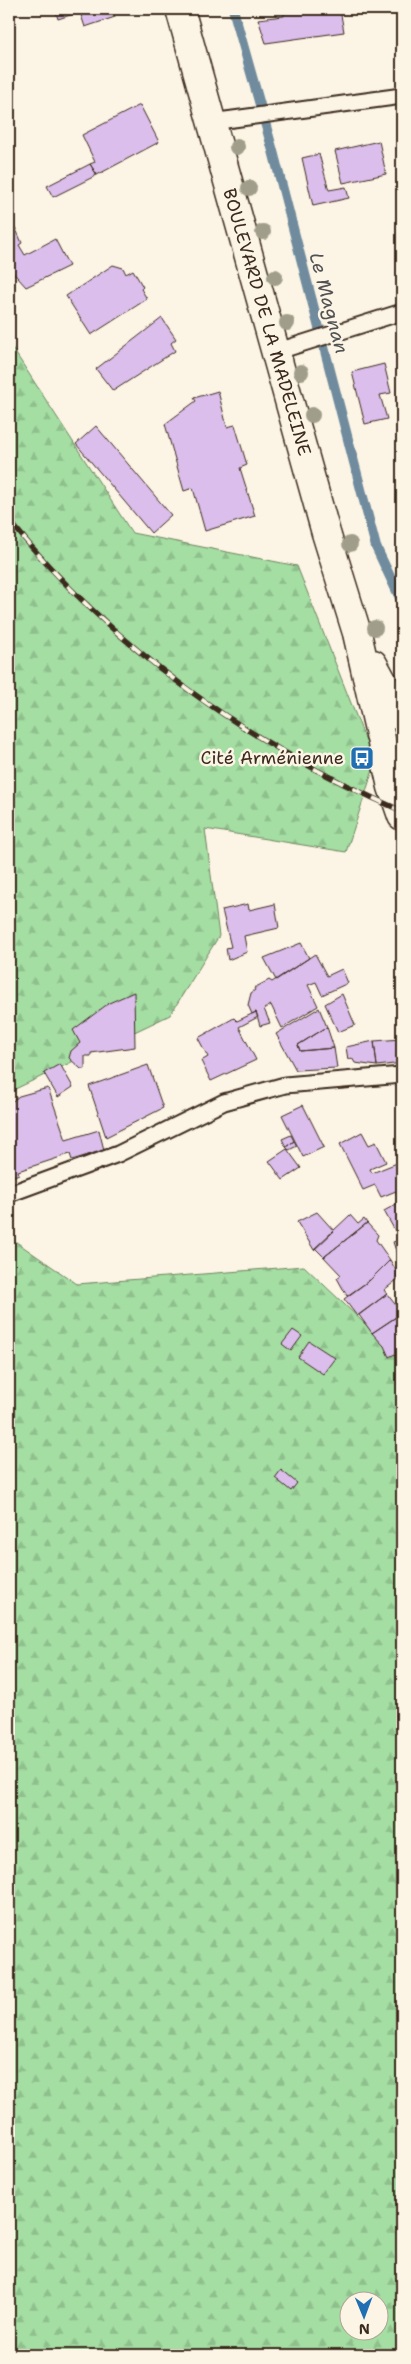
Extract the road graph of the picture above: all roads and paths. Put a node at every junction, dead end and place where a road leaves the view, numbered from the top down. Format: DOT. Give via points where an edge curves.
graph roads {
  1 [pos="180,9"];
  2 [pos="402,96"];
  3 [pos="211,122"];
  4 [pos="402,312"];
  5 [pos="275,352"];
  6 [pos="357,633"];
  7 [pos="402,717"];
  8 [pos="402,816"];
  9 [pos="402,1075"];
  10 [pos="9,1194"];
  1 -- 3 [label="street, BOULEVARD DE LA MADELEINE"];
  2 -- 3 [label="lane"];
  3 -- 5 [label="street, BOULEVARD DE LA MADELEINE"];
  4 -- 5 [label="lane"];
  5 -- 6 [label="street, BOULEVARD DE LA MADELEINE"];
  6 -- 7 [label="street, BOULEVARD DE LA MADELEINE"];
  6 -- 8 [label="street, BOULEVARD DE LA MADELEINE" via="392,786"];
  9 -- 10 [label="lane" via="286,1084 224,1102 118,1154"];
}
